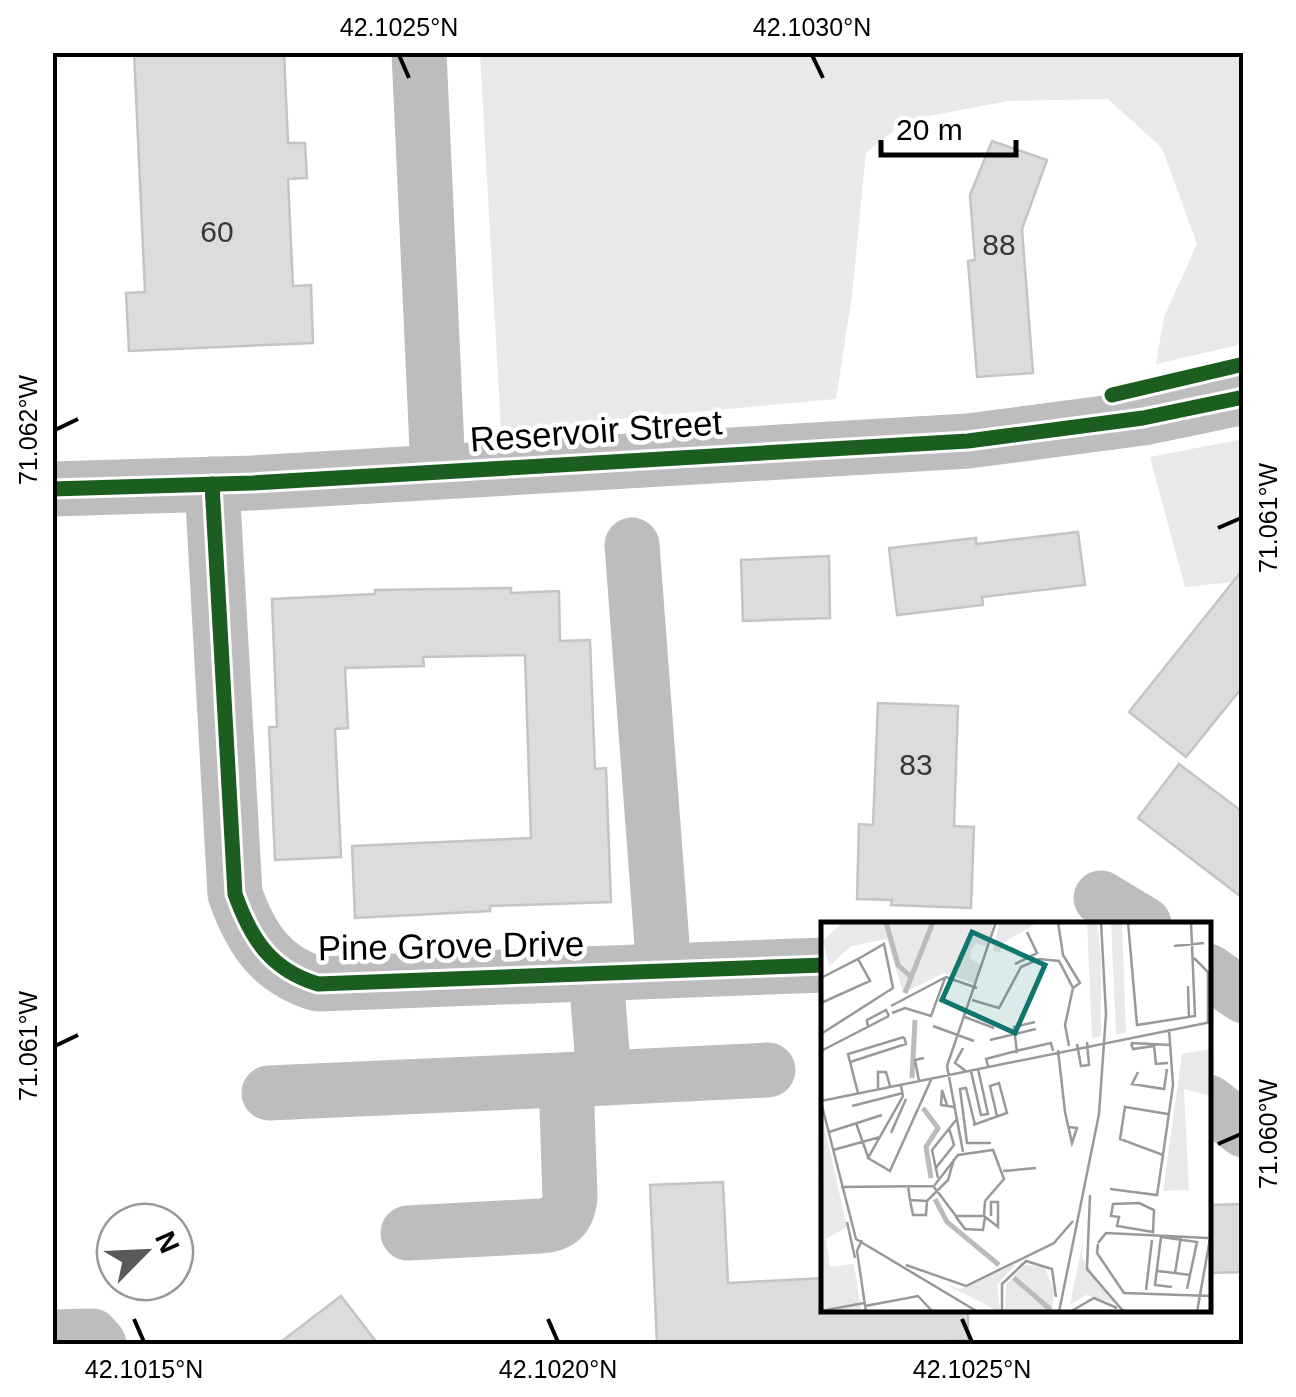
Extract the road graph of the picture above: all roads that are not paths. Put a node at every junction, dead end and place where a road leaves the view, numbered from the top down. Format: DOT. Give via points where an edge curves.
graph roads {
  1 [pos="419,52"];
  2 [pos="1244,397"];
  3 [pos="438,471"];
  4 [pos="212,484"];
  5 [pos="52,489"];
  6 [pos="632,545"];
  7 [pos="821,966"];
  8 [pos="664,972"];
  9 [pos="1211,973"];
  10 [pos="596,974"];
  11 [pos="1244,996"];
  12 [pos="768,1070"];
  13 [pos="584,1079"];
  14 [pos="268,1093"];
  15 [pos="1211,1104"];
  16 [pos="1244,1130"];
  17 [pos="408,1234"];
  1 -- 3 [label="street"];
  2 -- 3 [label="street, Reservoir Street" via="968,441"];
  3 -- 4 [label="street, Reservoir Street"];
  4 -- 5 [label="street, Reservoir Street"];
  4 -- 10 [label="street, Pine Grove Drive" via="235,894 260,947 296,978 318,984"];
  6 -- 8 [label="street"];
  7 -- 8 [label="street, Pine Grove Drive"];
  8 -- 10 [label="street, Pine Grove Drive"];
  9 -- 11 [label="street"];
  10 -- 13 [label="street"];
  12 -- 13 [label="street"];
  13 -- 14 [label="street"];
  13 -- 17 [label="street" via="563,1219 554,1225"];
  15 -- 16 [label="street"];
}
